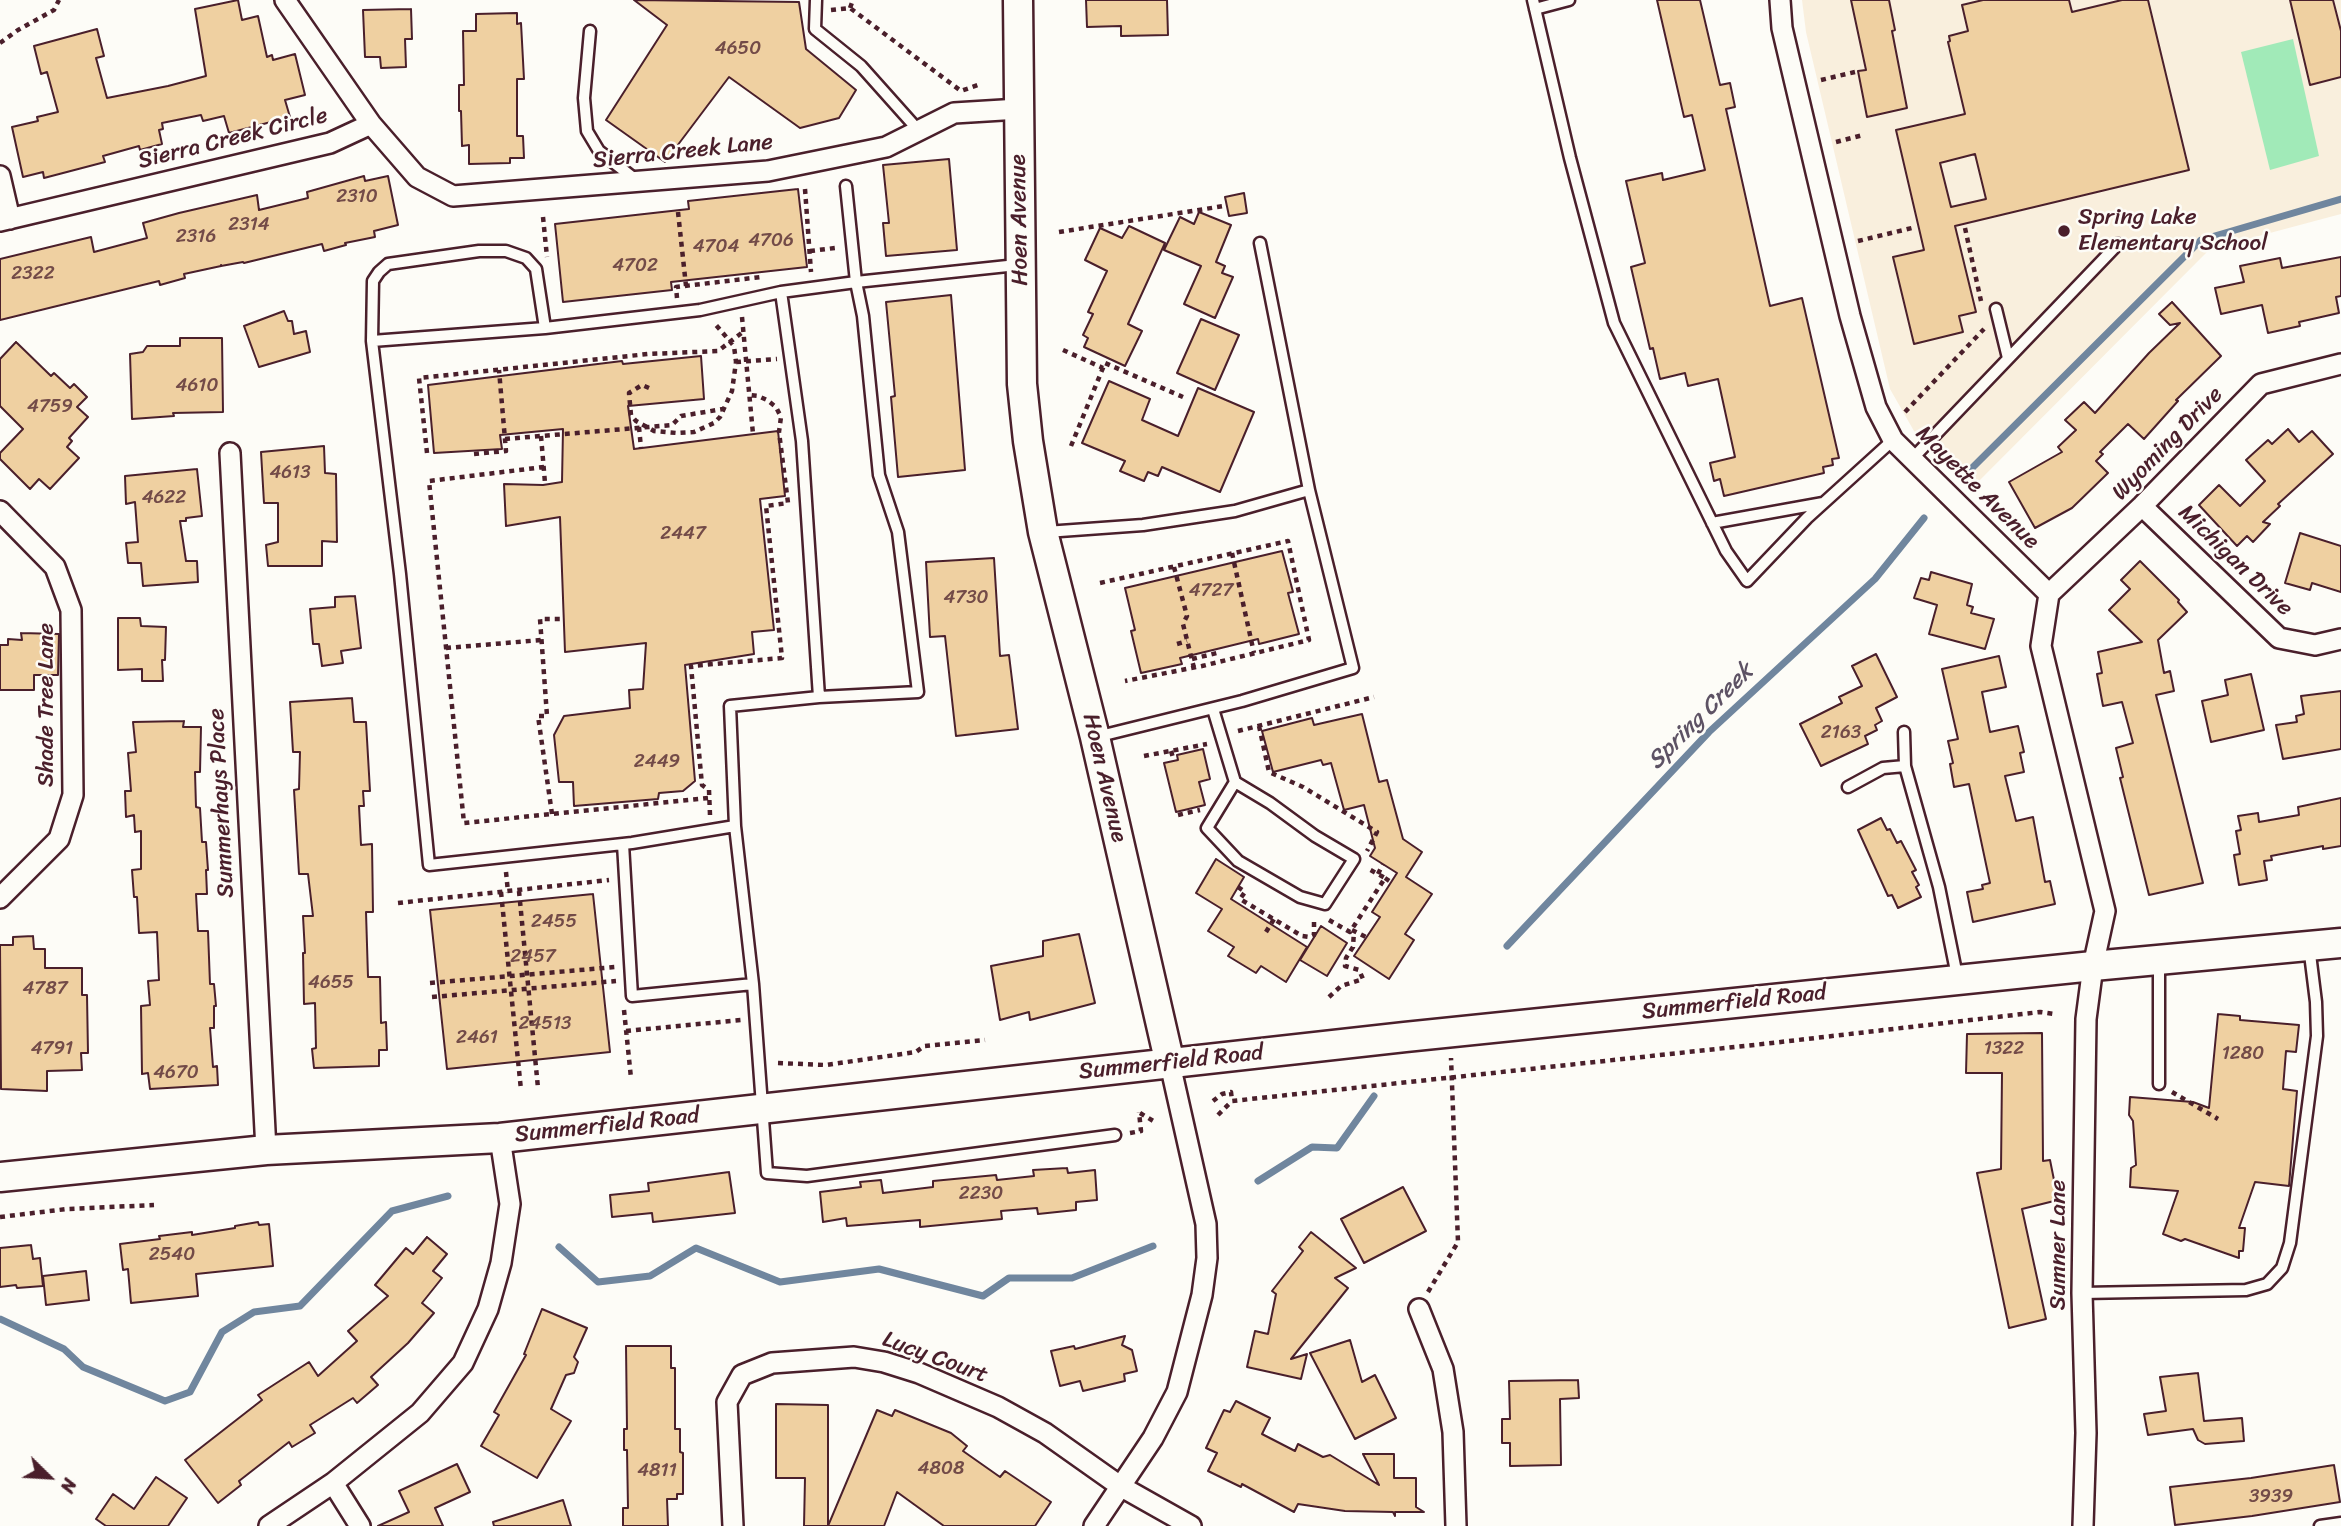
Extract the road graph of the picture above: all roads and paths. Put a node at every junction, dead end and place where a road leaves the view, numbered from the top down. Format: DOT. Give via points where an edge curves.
graph roads {
  1 [pos="59,0"];
  2 [pos="285,0"];
  3 [pos="816,0"];
  4 [pos="853,0"];
  5 [pos="1018,0"];
  6 [pos="1569,0"];
  7 [pos="1780,0"];
  8 [pos="1534,4"];
  9 [pos="850,8"];
  10 [pos="831,10"];
  11 [pos="590,31"];
  12 [pos="0,43"];
  13 [pos="1855,72"];
  14 [pos="1821,80"];
  15 [pos="978,85"];
  16 [pos="1019,109"];
  17 [pos="370,124"];
  18 [pos="919,131"];
  19 [pos="1863,135"];
  20 [pos="1836,142"];
  21 [pos="0,176"];
  22 [pos="639,183"];
  23 [pos="846,186"];
  24 [pos="805,189"];
  25 [pos="1224,206"];
  26 [pos="678,212"];
  27 [pos="543,217"];
  28 [pos="5,220"];
  29 [pos="1916,227"];
  30 [pos="1965,228"];
  31 [pos="1059,232"];
  32 [pos="1858,240"];
  33 [pos="1260,243"];
  34 [pos="2118,244"];
  35 [pos="835,248"];
  36 [pos="810,251"];
  37 [pos="547,258"];
  38 [pos="1021,265"];
  39 [pos="799,273"];
  40 [pos="763,277"];
  41 [pos="856,282"];
  42 [pos="686,286"];
  43 [pos="781,292"];
  44 [pos="664,298"];
  45 [pos="1996,309"];
  46 [pos="1984,312"];
  47 [pos="742,317"];
  48 [pos="716,324"];
  49 [pos="1987,325"];
  50 [pos="545,328"];
  51 [pos="743,332"];
  52 [pos="372,341"];
  53 [pos="731,341"];
  54 [pos="1063,350"];
  55 [pos="2008,358"];
  56 [pos="746,361"];
  57 [pos="753,361"];
  58 [pos="736,362"];
  59 [pos="2341,364"];
  60 [pos="1103,368"];
  61 [pos="499,370"];
  62 [pos="649,388"];
  63 [pos="749,396"];
  64 [pos="1183,397"];
  65 [pos="724,409"];
  66 [pos="1905,412"];
  67 [pos="647,427"];
  68 [pos="639,428"];
  69 [pos="753,434"];
  70 [pos="541,436"];
  71 [pos="505,439"];
  72 [pos="1893,440"];
  73 [pos="1071,446"];
  74 [pos="641,448"];
  75 [pos="229,453"];
  76 [pos="427,453"];
  77 [pos="474,454"];
  78 [pos="1911,460"];
  79 [pos="544,467"];
  80 [pos="545,483"];
  81 [pos="1309,490"];
  82 [pos="1824,503"];
  83 [pos="2142,506"];
  84 [pos="0,511"];
  85 [pos="1712,523"];
  86 [pos="1043,532"];
  87 [pos="1232,553"];
  88 [pos="1174,567"];
  89 [pos="1100,583"];
  90 [pos="2049,594"];
  91 [pos="564,619"];
  92 [pos="2341,639"];
  93 [pos="541,640"];
  94 [pos="1188,641"];
  95 [pos="1177,644"];
  96 [pos="446,648"];
  97 [pos="1254,653"];
  98 [pos="1192,659"];
  99 [pos="1219,662"];
  100 [pos="1194,667"];
  101 [pos="1125,681"];
  102 [pos="819,697"];
  103 [pos="1374,697"];
  104 [pos="1213,709"];
  105 [pos="1238,731"];
  106 [pos="1904,732"];
  107 [pos="1095,737"];
  108 [pos="1171,751"];
  109 [pos="1210,754"];
  110 [pos="1144,756"];
  111 [pos="1174,761"];
  112 [pos="1905,766"];
  113 [pos="1235,782"];
  114 [pos="1847,786"];
  115 [pos="1208,808"];
  116 [pos="552,814"];
  117 [pos="1178,815"];
  118 [pos="735,826"];
  119 [pos="623,844"];
  120 [pos="1383,864"];
  121 [pos="1378,874"];
  122 [pos="1385,878"];
  123 [pos="1391,882"];
  124 [pos="519,891"];
  125 [pos="501,892"];
  126 [pos="612,892"];
  127 [pos="0,898"];
  128 [pos="398,903"];
  129 [pos="1273,919"];
  130 [pos="1266,932"];
  131 [pos="1366,937"];
  132 [pos="2341,943"];
  133 [pos="2309,946"];
  134 [pos="2159,960"];
  135 [pos="2093,965"];
  136 [pos="527,975"];
  137 [pos="509,976"];
  138 [pos="1958,980"];
  139 [pos="430,983"];
  140 [pos="753,984"];
  141 [pos="528,988"];
  142 [pos="511,990"];
  143 [pos="432,997"];
  144 [pos="1329,997"];
  145 [pos="623,1005"];
  146 [pos="2054,1014"];
  147 [pos="742,1030"];
  148 [pos="626,1031"];
  149 [pos="1451,1032"];
  150 [pos="985,1040"];
  151 [pos="779,1063"];
  152 [pos="1170,1064"];
  153 [pos="631,1078"];
  154 [pos="1450,1079"];
  155 [pos="2159,1084"];
  156 [pos="538,1088"];
  157 [pos="521,1090"];
  158 [pos="1213,1101"];
  159 [pos="1232,1101"];
  160 [pos="763,1108"];
  161 [pos="1218,1115"];
  162 [pos="2218,1119"];
  163 [pos="1155,1122"];
  164 [pos="1115,1136"];
  165 [pos="500,1138"];
  166 [pos="266,1150"];
  167 [pos="0,1177"];
  168 [pos="154,1205"];
  169 [pos="0,1217"];
  170 [pos="2082,1293"];
  171 [pos="1419,1309"];
  172 [pos="333,1483"];
  173 [pos="1120,1486"];
  174 [pos="2341,1523"];
  175 [pos="269,1526"];
  176 [pos="360,1526"];
  177 [pos="733,1526"];
  178 [pos="1094,1526"];
  179 [pos="1191,1526"];
  180 [pos="1456,1526"];
  181 [pos="2083,1526"];
  182 [pos="2320,1526"];
  1 -- 12 [label="path" via="54,10"];
  2 -- 17 [label="street, Sierra Creek Circle"];
  3 -- 18 [label="lane" via="816,29 861,66"];
  4 -- 9 [label="path"];
  5 -- 16 [label="street, Hoen Avenue"];
  6 -- 8 [label="lane"];
  7 -- 72 [label="street, Mayette Avenue" via="1782,28 1850,316 1869,388"];
  8 -- 85 [label="lane" via="1614,323"];
  9 -- 10 [label="path"];
  9 -- 15 [label="path" via="961,91"];
  11 -- 22 [label="lane" via="584,98 587,131 599,151"];
  13 -- 14 [label="path"];
  16 -- 18 [label="street, Sierra Creek Lane" via="954,113"];
  16 -- 38 [label="street, Hoen Avenue"];
  17 -- 22 [label="street, Sierra Creek Lane" via="417,177 453,197"];
  17 -- 28 [label="street, Sierra Creek Circle" via="330,144"];
  18 -- 22 [label="street, Sierra Creek Lane" via="886,147 768,171"];
  19 -- 20 [label="path"];
  21 -- 28 [label="street"];
  23 -- 41 [label="lane"];
  24 -- 36 [label="path"];
  25 -- 31 [label="path"];
  26 -- 42 [label="path"];
  27 -- 37 [label="path"];
  29 -- 32 [label="path"];
  30 -- 46 [label="path"];
  33 -- 81 [label="lane"];
  34 -- 55 [label="lane"];
  35 -- 36 [label="path"];
  36 -- 39 [label="path" via="811,272"];
  38 -- 41 [label="lane"];
  38 -- 86 [label="street, Hoen Avenue" via="1022,384"];
  40 -- 42 [label="path"];
  41 -- 43 [label="lane"];
  41 -- 102 [label="lane" via="879,475 898,532 918,692"];
  42 -- 44 [label="path" via="676,287 677,298"];
  43 -- 50 [label="lane" via="700,310"];
  43 -- 102 [label="lane" via="802,441"];
  45 -- 55 [label="lane"];
  47 -- 51 [label="path"];
  48 -- 53 [label="path"];
  49 -- 66 [label="path"];
  50 -- 52 [label="lane"];
  50 -- 52 [label="lane" via="536,269 526,258 506,251 479,251 388,264 373,281"];
  51 -- 53 [label="path"];
  51 -- 56 [label="path"];
  52 -- 119 [label="lane" via="429,865"];
  53 -- 58 [label="path"];
  53 -- 61 [label="path" via="718,351"];
  54 -- 60 [label="path"];
  55 -- 78 [label="lane"];
  56 -- 57 [label="path"];
  56 -- 58 [label="path"];
  56 -- 63 [label="path"];
  58 -- 65 [label="path"];
  59 -- 83 [label="street, Wyoming Drive" via="2261,384"];
  60 -- 64 [label="path" via="1105,363"];
  60 -- 73 [label="path"];
  61 -- 71 [label="path"];
  61 -- 76 [label="path" via="419,378"];
  62 -- 67 [label="path" via="642,385 629,394 631,415"];
  63 -- 69 [label="path"];
  63 -- 116 [label="path" via="767,400 782,417 779,432 788,503 766,506 782,658 691,666 702,785 709,790 708,798"];
  65 -- 67 [label="path" via="681,416 672,425"];
  65 -- 67 [label="path" via="713,424 694,432 666,433"];
  67 -- 68 [label="path"];
  68 -- 70 [label="path"];
  68 -- 74 [label="path"];
  70 -- 71 [label="path"];
  70 -- 79 [label="path"];
  71 -- 77 [label="path" via="506,451"];
  72 -- 78 [label="street, Mayette Avenue"];
  72 -- 82 [label="lane"];
  75 -- 166 [label="street, Summerhays Place"];
  78 -- 90 [label="street, Mayette Avenue"];
  79 -- 80 [label="path"];
  79 -- 96 [label="path" via="429,481"];
  81 -- 86 [label="lane" via="1195,517"];
  81 -- 104 [label="lane" via="1353,668"];
  82 -- 85 [label="lane"];
  82 -- 85 [label="lane" via="1747,581"];
  83 -- 90 [label="street, Wyoming Drive"];
  83 -- 92 [label="street, Michigan Drive" via="2279,638 2315,645"];
  84 -- 127 [label="street, Shade Tree Lane" via="55,568 71,610 73,795 59,839"];
  86 -- 107 [label="street, Hoen Avenue"];
  87 -- 88 [label="path"];
  87 -- 97 [label="path"];
  87 -- 97 [label="path" via="1288,541 1309,640"];
  88 -- 89 [label="path"];
  88 -- 94 [label="path" via="1187,616 1183,624"];
  90 -- 135 [label="street" via="2041,646 2105,911"];
  91 -- 93 [label="path" via="540,619"];
  93 -- 96 [label="path"];
  93 -- 116 [label="path" via="547,716 538,716"];
  94 -- 95 [label="path"];
  94 -- 98 [label="path"];
  96 -- 116 [label="path" via="464,823"];
  97 -- 99 [label="path"];
  98 -- 99 [label="path" via="1217,651"];
  98 -- 100 [label="path"];
  99 -- 100 [label="path"];
  100 -- 101 [label="path"];
  102 -- 118 [label="lane" via="730,706"];
  103 -- 105 [label="path"];
  104 -- 107 [label="lane"];
  104 -- 113 [label="lane"];
  106 -- 112 [label="lane"];
  107 -- 152 [label="street, Hoen Avenue"];
  108 -- 109 [label="path" via="1207,743"];
  108 -- 110 [label="path"];
  108 -- 111 [label="path"];
  112 -- 114 [label="lane" via="1883,768"];
  112 -- 138 [label="lane" via="1939,887"];
  113 -- 113 [label="lane" via="1207,828 1238,861 1300,897 1325,904 1354,859"];
  115 -- 117 [label="path"];
  118 -- 119 [label="lane"];
  118 -- 140 [label="lane"];
  119 -- 140 [label="lane" via="632,996"];
  120 -- 121 [label="path"];
  122 -- 123 [label="path"];
  124 -- 125 [label="path"];
  124 -- 126 [label="path" via="610,880"];
  124 -- 136 [label="path"];
  125 -- 128 [label="path"];
  125 -- 137 [label="path"];
  129 -- 130 [label="path"];
  131 -- 144 [label="path" via="1353,930 1355,950 1345,966 1359,970 1363,979 1340,986"];
  132 -- 133 [label="street, Summerfield Road"];
  133 -- 134 [label="street, Summerfield Road"];
  133 -- 170 [label="lane" via="2317,1036 2290,1244 2282,1268 2267,1284 2246,1290"];
  134 -- 135 [label="street, Summerfield Road"];
  134 -- 155 [label="lane"];
  135 -- 138 [label="street, Summerfield Road"];
  135 -- 170 [label="street, Sumner Lane" via="2086,1019"];
  136 -- 137 [label="path"];
  136 -- 141 [label="path"];
  136 -- 141 [label="path" via="619,966 620,973 620,980"];
  137 -- 139 [label="path"];
  137 -- 142 [label="path"];
  138 -- 149 [label="street, Summerfield Road"];
  140 -- 160 [label="lane"];
  141 -- 142 [label="path"];
  141 -- 156 [label="path"];
  142 -- 143 [label="path"];
  142 -- 157 [label="path"];
  145 -- 148 [label="path"];
  146 -- 154 [label="path"];
  147 -- 148 [label="path" via="741,1018"];
  148 -- 153 [label="path"];
  149 -- 152 [label="street, Summerfield Road"];
  149 -- 154 [label="path"];
  150 -- 151 [label="path" via="924,1046 916,1052 826,1065"];
  152 -- 160 [label="street, Summerfield Road"];
  152 -- 173 [label="street, Hoen Avenue" via="1206,1224 1206,1258 1177,1392"];
  154 -- 159 [label="path"];
  154 -- 171 [label="path" via="1458,1242"];
  155 -- 162 [label="path"];
  158 -- 159 [label="path" via="1231,1092"];
  159 -- 161 [label="path"];
  160 -- 164 [label="lane" via="767,1173 807,1176"];
  160 -- 165 [label="street, Summerfield Road"];
  163 -- 164 [label="path" via="1139,1112 1141,1131"];
  165 -- 166 [label="street, Summerfield Road"];
  165 -- 172 [label="street" via="510,1204 501,1263 488,1308 463,1363 420,1413"];
  166 -- 167 [label="street, Summerfield Road"];
  168 -- 169 [label="path"];
  170 -- 181 [label="street, Sumner Lane"];
  171 -- 180 [label="street" via="1443,1369 1453,1432"];
  172 -- 175 [label="street"];
  172 -- 176 [label="street"];
  173 -- 177 [label="street, Lucy Court" via="1045,1433 919,1373 854,1357 772,1363 742,1375 727,1402"];
  173 -- 178 [label="street, Hoen Avenue"];
  173 -- 179 [label="street, Lucy Court"];
  174 -- 182 [label="lane"];
}
